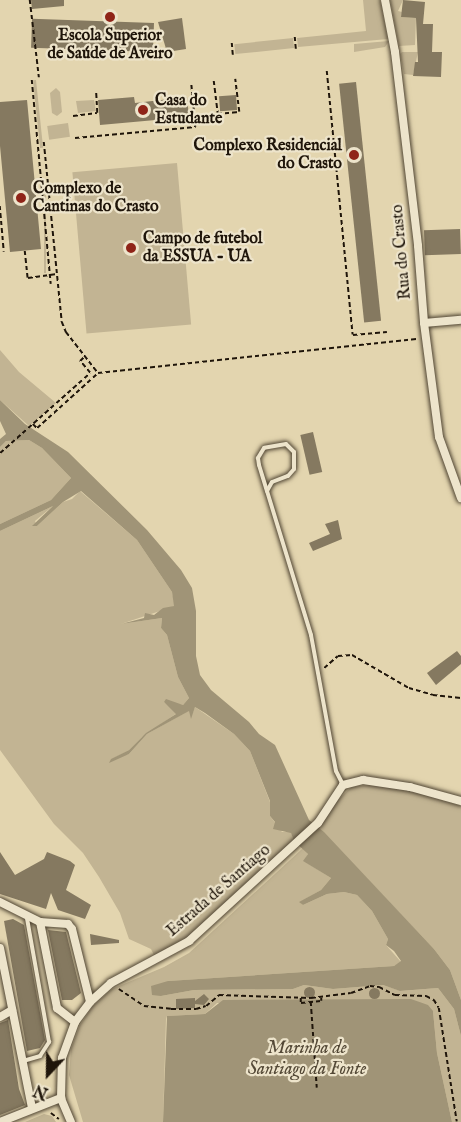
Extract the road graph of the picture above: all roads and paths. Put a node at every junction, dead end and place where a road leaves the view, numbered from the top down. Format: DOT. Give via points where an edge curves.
graph roads {
  1 [pos="30,0"];
  2 [pos="385,0"];
  3 [pos="294,37"];
  4 [pos="232,43"];
  5 [pos="296,49"];
  6 [pos="233,55"];
  7 [pos="327,71"];
  8 [pos="39,76"];
  9 [pos="235,79"];
  10 [pos="32,80"];
  11 [pos="214,81"];
  12 [pos="191,84"];
  13 [pos="96,93"];
  14 [pos="218,114"];
  15 [pos="73,116"];
  16 [pos="194,116"];
  17 [pos="75,138"];
  18 [pos="44,142"];
  19 [pos="45,149"];
  20 [pos="39,150"];
  21 [pos="49,188"];
  22 [pos="42,189"];
  23 [pos="0,206"];
  24 [pos="25,251"];
  25 [pos="4,252"];
  26 [pos="58,274"];
  27 [pos="51,275"];
  28 [pos="51,284"];
  29 [pos="461,320"];
  30 [pos="424,323"];
  31 [pos="387,332"];
  32 [pos="426,338"];
  33 [pos="84,357"];
  34 [pos="98,373"];
  35 [pos="33,424"];
  36 [pos="0,453"];
  37 [pos="267,491"];
  38 [pos="461,498"];
  39 [pos="318,676"];
  40 [pos="461,698"];
  41 [pos="343,785"];
  42 [pos="461,801"];
  43 [pos="0,902"];
  44 [pos="26,915"];
  45 [pos="40,922"];
  46 [pos="0,948"];
  47 [pos="111,983"];
  48 [pos="321,997"];
  49 [pos="301,998"];
  50 [pos="90,1002"];
  51 [pos="311,1002"];
  52 [pos="12,1010"];
  53 [pos="0,1017"];
  54 [pos="75,1022"];
  55 [pos="22,1061"];
  56 [pos="317,1088"];
  57 [pos="61,1098"];
  58 [pos="32,1108"];
  59 [pos="44,1112"];
  60 [pos="0,1122"];
  61 [pos="61,1122"];
  62 [pos="71,1122"];
  63 [pos="457,1122"];
  1 -- 8 [label="path"];
  2 -- 30 [label="street, Rua do Crasto" via="395,52"];
  3 -- 5 [label="path"];
  4 -- 6 [label="path"];
  7 -- 31 [label="path" via="353,335"];
  9 -- 14 [label="path" via="239,112"];
  10 -- 20 [label="path"];
  11 -- 14 [label="path"];
  12 -- 16 [label="path"];
  13 -- 15 [label="path" via="98,113"];
  14 -- 16 [label="path"];
  16 -- 17 [label="path" via="195,127"];
  18 -- 19 [label="path"];
  19 -- 20 [label="path"];
  19 -- 21 [label="path"];
  20 -- 22 [label="path"];
  21 -- 22 [label="path"];
  21 -- 26 [label="path"];
  22 -- 27 [label="path"];
  23 -- 25 [label="path"];
  24 -- 27 [label="path" via="28,278"];
  26 -- 27 [label="path"];
  26 -- 33 [label="path" via="62,322"];
  27 -- 28 [label="path"];
  29 -- 30 [label="street"];
  30 -- 32 [label="street, Rua do Crasto"];
  32 -- 34 [label="path"];
  32 -- 38 [label="street, Rua do Crasto" via="439,437"];
  33 -- 34 [label="path"];
  33 -- 35 [label="path" via="80,361 90,373"];
  34 -- 35 [label="path" via="37,428"];
  35 -- 36 [label="path"];
  37 -- 37 [label="lane" via="259,465 260,453 264,448 286,444 294,452 294,469 272,482"];
  37 -- 39 [label="lane" via="311,635"];
  39 -- 40 [label="path" via="331,660 352,656 409,688"];
  39 -- 41 [label="lane" via="336,771"];
  41 -- 42 [label="street" via="363,780 410,787"];
  41 -- 47 [label="street, Estrada de Santiago" via="318,823 189,941"];
  43 -- 44 [label="street"];
  44 -- 45 [label="street"];
  44 -- 55 [label="lane" via="49,1042 40,1056"];
  45 -- 50 [label="street" via="68,924 72,929"];
  45 -- 54 [label="street" via="57,1008"];
  46 -- 52 [label="street"];
  47 -- 49 [label="path" via="144,1006 171,1009 196,1009 219,995"];
  47 -- 50 [label="street, Estrada de Santiago"];
  48 -- 49 [label="path"];
  48 -- 51 [label="path" via="321,1001"];
  48 -- 63 [label="path" via="379,987 395,995 434,999 439,1008"];
  49 -- 51 [label="path" via="301,1003"];
  50 -- 54 [label="street, Estrada de Santiago"];
  51 -- 56 [label="path"];
  52 -- 53 [label="street"];
  52 -- 55 [label="street"];
  54 -- 57 [label="street, Estrada de Santiago" via="62,1058"];
  55 -- 58 [label="street"];
  57 -- 58 [label="street"];
  57 -- 62 [label="street"];
  58 -- 60 [label="street"];
  59 -- 61 [label="path" via="57,1116"];
}
